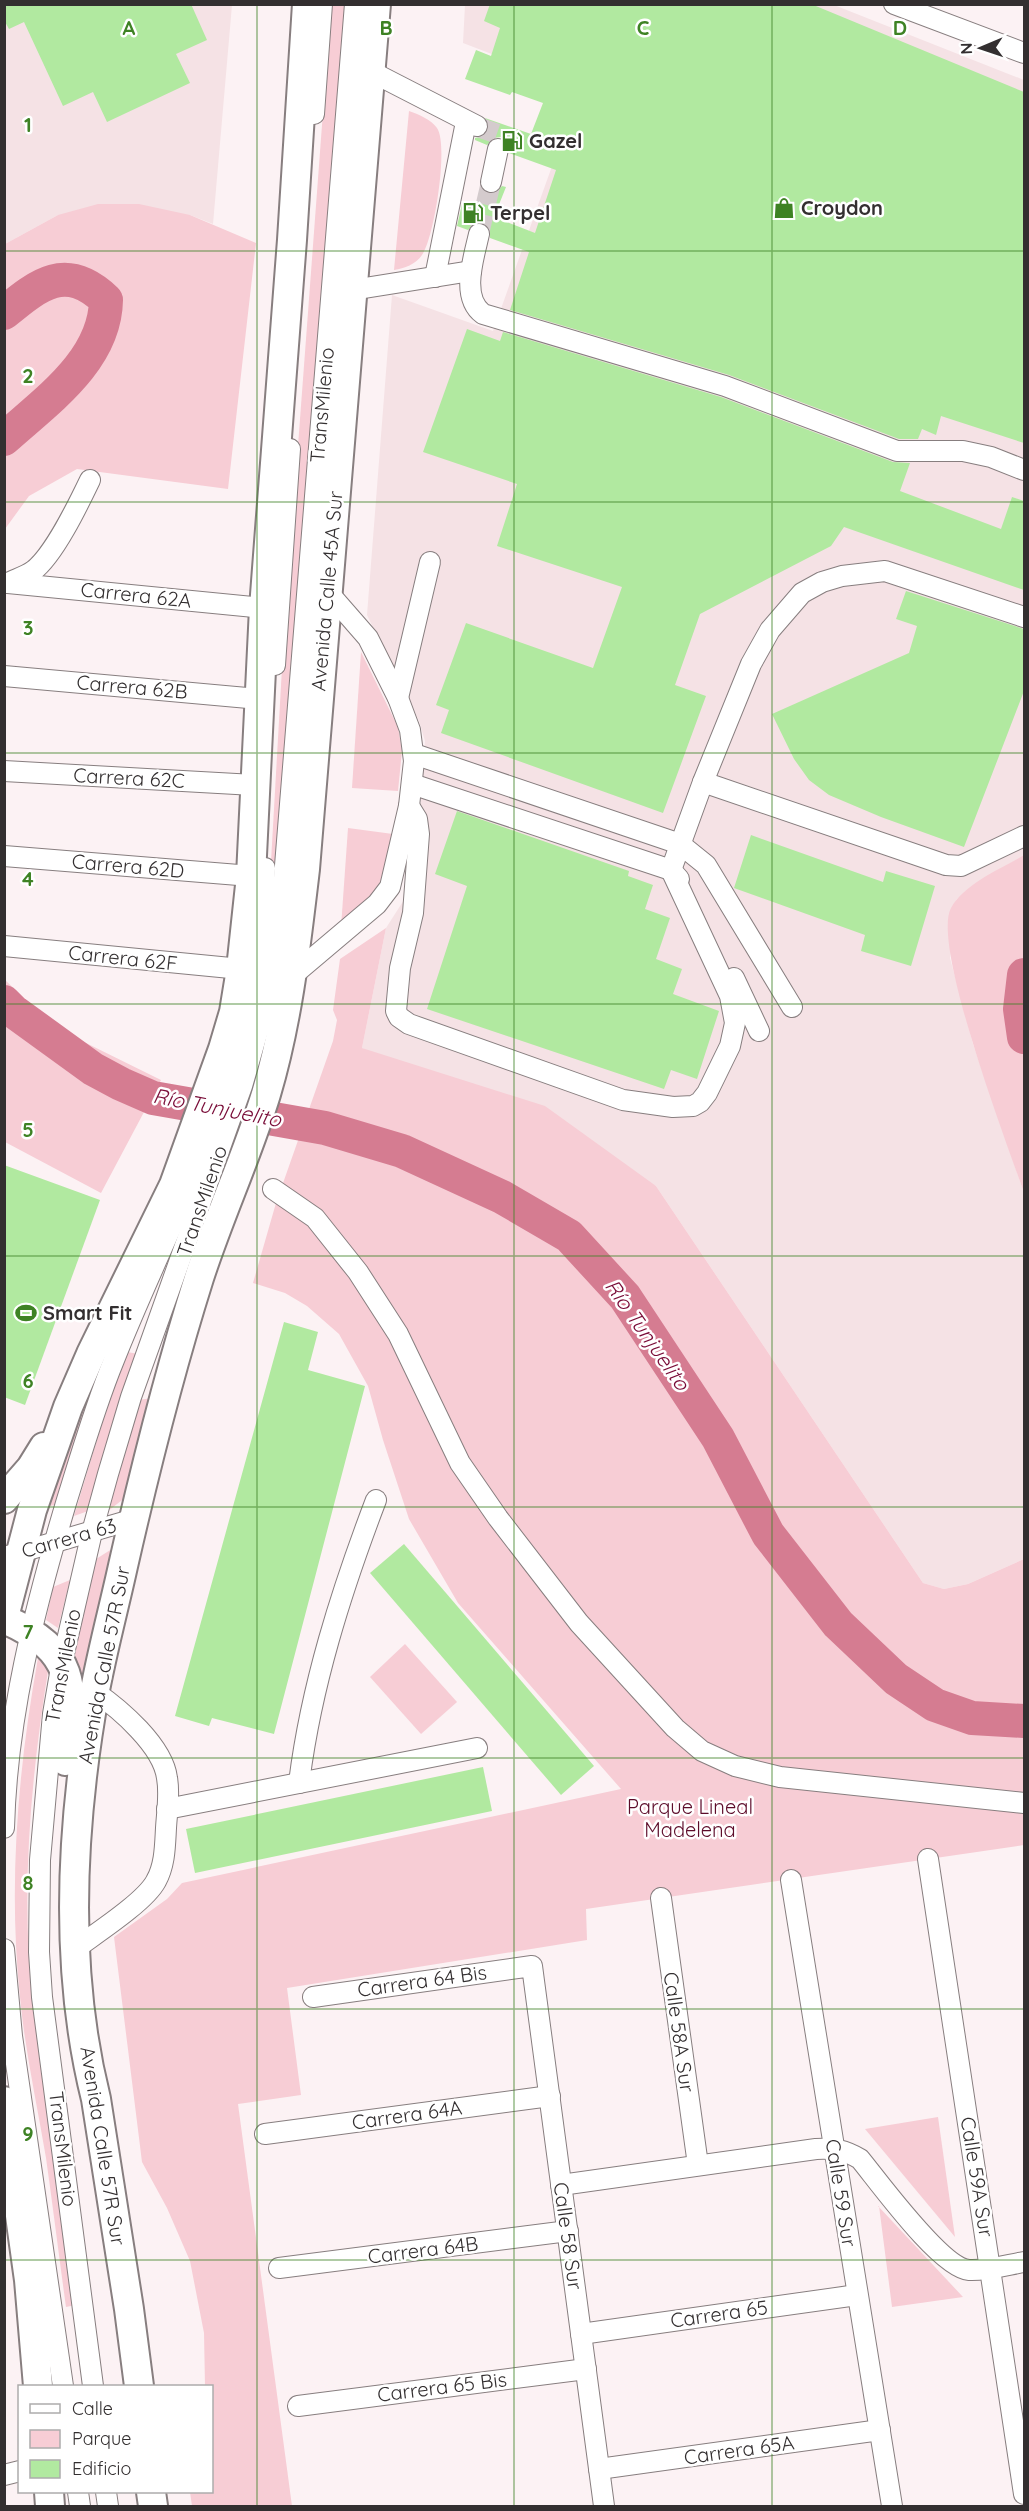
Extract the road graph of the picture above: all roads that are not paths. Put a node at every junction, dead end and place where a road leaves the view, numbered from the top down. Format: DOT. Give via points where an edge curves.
graph roads {
  1 [pos="307,4"];
  2 [pos="322,4"];
  3 [pos="355,4"];
  4 [pos="376,4"];
  5 [pos="894,4"];
  6 [pos="917,9"];
  7 [pos="1024,53"];
  8 [pos="370,71"];
  9 [pos="498,149"];
  10 [pos="490,182"];
  11 [pos="479,234"];
  12 [pos="471,271"];
  13 [pos="435,277"];
  14 [pos="352,290"];
  15 [pos="1024,470"];
  16 [pos="90,480"];
  17 [pos="430,562"];
  18 [pos="6,585"];
  19 [pos="327,591"];
  20 [pos="264,608"];
  21 [pos="1024,617"];
  22 [pos="4,675"];
  23 [pos="398,698"];
  24 [pos="259,699"];
  25 [pos="414,754"];
  26 [pos="4,771"];
  27 [pos="703,782"];
  28 [pos="412,784"];
  29 [pos="254,785"];
  30 [pos="409,806"];
  31 [pos="1024,836"];
  32 [pos="680,844"];
  33 [pos="4,856"];
  34 [pos="671,870"];
  35 [pos="250,876"];
  36 [pos="4,946"];
  37 [pos="241,969"];
  38 [pos="293,975"];
  39 [pos="792,1007"];
  40 [pos="759,1031"];
  41 [pos="237,1085"];
  42 [pos="209,1165"];
  43 [pos="273,1189"];
  44 [pos="66,1413"];
  45 [pos="4,1499"];
  46 [pos="376,1500"];
  47 [pos="134,1519"];
  48 [pos="92,1532"];
  49 [pos="54,1543"];
  50 [pos="12,1555"];
  51 [pos="4,1618"];
  52 [pos="31,1632"];
  53 [pos="62,1662"];
  54 [pos="95,1692"];
  55 [pos="477,1748"];
  56 [pos="299,1783"];
  57 [pos="1024,1803"];
  58 [pos="167,1809"];
  59 [pos="4,1828"];
  60 [pos="928,1859"];
  61 [pos="790,1880"];
  62 [pos="661,1898"];
  63 [pos="75,1948"];
  64 [pos="4,1949"];
  65 [pos="532,1965"];
  66 [pos="313,1997"];
  67 [pos="550,2096"];
  68 [pos="96,2099"];
  69 [pos="4,2101"];
  70 [pos="265,2134"];
  71 [pos="834,2148"];
  72 [pos="9,2159"];
  73 [pos="698,2165"];
  74 [pos="561,2185"];
  75 [pos="568,2231"];
  76 [pos="1024,2262"];
  77 [pos="279,2268"];
  78 [pos="990,2268"];
  79 [pos="857,2295"];
  80 [pos="581,2334"];
  81 [pos="586,2369"];
  82 [pos="38,2385"];
  83 [pos="63,2385"];
  84 [pos="93,2385"];
  85 [pos="139,2385"];
  86 [pos="298,2406"];
  87 [pos="880,2430"];
  88 [pos="599,2469"];
  89 [pos="1024,2494"];
  90 [pos="602,2506"];
  91 [pos="892,2506"];
  1 -- 20 [label="highway, Avenida Calle 45A Sur"];
  2 -- 41 [label="street, TransMilenio" via="276,648 261,945 241,1041"];
  3 -- 41 [label="street, TransMilenio" via="284,878 265,1006"];
  4 -- 8 [label="highway, Avenida Calle 45A Sur"];
  5 -- 6 [label="street"];
  6 -- 7 [label="street"];
  8 -- 13 [label="street" via="472,124"];
  8 -- 14 [label="highway, Avenida Calle 45A Sur"];
  9 -- 10 [label="street"];
  11 -- 12 [label="street"];
  12 -- 13 [label="street"];
  12 -- 15 [label="street" via="472,300 483,314 724,386 897,451 963,452 991,457"];
  13 -- 14 [label="street"];
  14 -- 19 [label="highway, Avenida Calle 45A Sur"];
  16 -- 18 [label="street" via="73,517 46,555 34,570"];
  17 -- 23 [label="street"];
  18 -- 20 [label="street, Carrera 62A"];
  19 -- 23 [label="street" via="368,638"];
  19 -- 38 [label="highway, Avenida Calle 45A Sur"];
  20 -- 24 [label="highway, Avenida Calle 45A Sur"];
  21 -- 27 [label="street" via="885,571 822,582 802,593 770,630 751,664"];
  22 -- 24 [label="street, Carrera 62B"];
  23 -- 25 [label="street"];
  24 -- 29 [label="highway, Avenida Calle 45A Sur"];
  25 -- 28 [label="street"];
  25 -- 32 [label="street"];
  26 -- 29 [label="street, Carrera 62C"];
  27 -- 31 [label="street" via="946,865 961,867"];
  27 -- 32 [label="street"];
  28 -- 30 [label="street"];
  28 -- 34 [label="street"];
  29 -- 35 [label="highway, Avenida Calle 45A Sur"];
  30 -- 34 [label="street" via="417,819 419,834 413,913 400,968 396,1011 399,1017 409,1024 623,1100 693,1106 707,1093 730,1046 735,1023 730,996"];
  30 -- 38 [label="street" via="390,887 377,904"];
  32 -- 34 [label="street"];
  32 -- 39 [label="street" via="706,865"];
  33 -- 35 [label="street, Carrera 62D"];
  34 -- 40 [label="street" via="703,909"];
  35 -- 37 [label="highway, Avenida Calle 45A Sur"];
  36 -- 37 [label="street, Carrera 62F"];
  37 -- 41 [label="highway, Avenida Calle 45A Sur" via="234,1012"];
  38 -- 41 [label="highway, Avenida Calle 45A Sur"];
  41 -- 42 [label="highway, Avenida Calle 45A Sur"];
  41 -- 42 [label="highway, Avenida Calle 45A Sur"];
  42 -- 44 [label="highway" via="174,1185"];
  42 -- 47 [label="highway, Avenida Calle 57R Sur" via="200,1275"];
  42 -- 48 [label="street, TransMilenio" via="131,1397"];
  42 -- 49 [label="street, TransMilenio" via="114,1358"];
  43 -- 57 [label="street" via="315,1218 358,1272 398,1334 460,1463 498,1518 579,1623 675,1728 702,1751 735,1766 780,1777"];
  44 -- 45 [label="highway"];
  44 -- 50 [label="highway"];
  46 -- 56 [label="street" via="343,1588 304,1739"];
  47 -- 48 [label="street, Carrera 63"];
  47 -- 54 [label="highway, Avenida Calle 57R Sur"];
  48 -- 49 [label="street, Carrera 63"];
  48 -- 53 [label="street, TransMilenio"];
  49 -- 50 [label="street, Carrera 63"];
  49 -- 52 [label="street, TransMilenio"];
  50 -- 51 [label="highway"];
  51 -- 52 [label="highway"];
  52 -- 53 [label="highway"];
  52 -- 59 [label="street, TransMilenio" via="18,1684"];
  53 -- 68 [label="highway" via="70,1702 58,1864 59,1975 72,2037"];
  53 -- 84 [label="street, TransMilenio" via="46,1768 39,1952"];
  54 -- 58 [label="street" via="115,1706 148,1741 167,1775"];
  54 -- 63 [label="highway, Avenida Calle 57R Sur" via="77,1832"];
  55 -- 56 [label="street"];
  56 -- 58 [label="street"];
  58 -- 63 [label="street" via="162,1866 155,1883 145,1895"];
  60 -- 78 [label="street, Calle 59A Sur"];
  61 -- 71 [label="street, Calle 59 Sur"];
  62 -- 73 [label="street, Calle 58A Sur"];
  63 -- 68 [label="highway, Avenida Calle 57R Sur" via="88,2070"];
  64 -- 83 [label="street, TransMilenio" via="12,2036"];
  65 -- 66 [label="street, Carrera 64 Bis"];
  65 -- 67 [label="street, Calle 58 Sur"];
  67 -- 70 [label="street, Carrera 64A"];
  67 -- 74 [label="street, Calle 58 Sur"];
  68 -- 85 [label="highway, Avenida Calle 57R Sur"];
  69 -- 72 [label="highway"];
  71 -- 73 [label="street"];
  71 -- 78 [label="street" via="860,2159 925,2237 954,2265 968,2270"];
  71 -- 79 [label="street, Calle 59 Sur"];
  72 -- 82 [label="highway" via="29,2280"];
  73 -- 74 [label="street"];
  74 -- 75 [label="street, Calle 58 Sur"];
  75 -- 77 [label="street, Carrera 64B"];
  75 -- 80 [label="street, Calle 58 Sur"];
  76 -- 78 [label="street"];
  78 -- 89 [label="street, Calle 59A Sur"];
  79 -- 80 [label="street, Carrera 65"];
  79 -- 87 [label="street, Calle 59 Sur"];
  80 -- 81 [label="street, Calle 58 Sur"];
  81 -- 86 [label="street, Carrera 65 Bis"];
  81 -- 88 [label="street, Calle 58 Sur"];
  87 -- 88 [label="street, Carrera 65A"];
  87 -- 91 [label="street, Calle 59 Sur"];
  88 -- 90 [label="street, Calle 58 Sur"];
}
